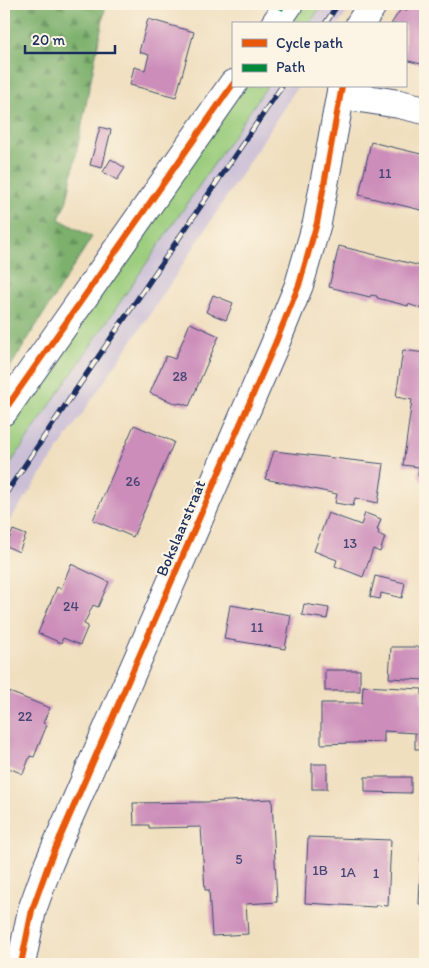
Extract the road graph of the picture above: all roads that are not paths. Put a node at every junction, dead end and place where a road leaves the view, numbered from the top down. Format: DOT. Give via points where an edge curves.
graph roads {
  1 [pos="289,4"];
  2 [pos="373,4"];
  3 [pos="276,22"];
  4 [pos="361,22"];
  5 [pos="232,85"];
  6 [pos="342,91"];
  7 [pos="425,110"];
  8 [pos="4,411"];
  9 [pos="22,964"];
  1 -- 3 [label="street"];
  2 -- 4 [label="street"];
  5 -- 8 [label="street"];
  6 -- 7 [label="street"];
  6 -- 9 [label="street, Bokslaarstraat" via="317,223 299,284 50,863 32,910"];
}
